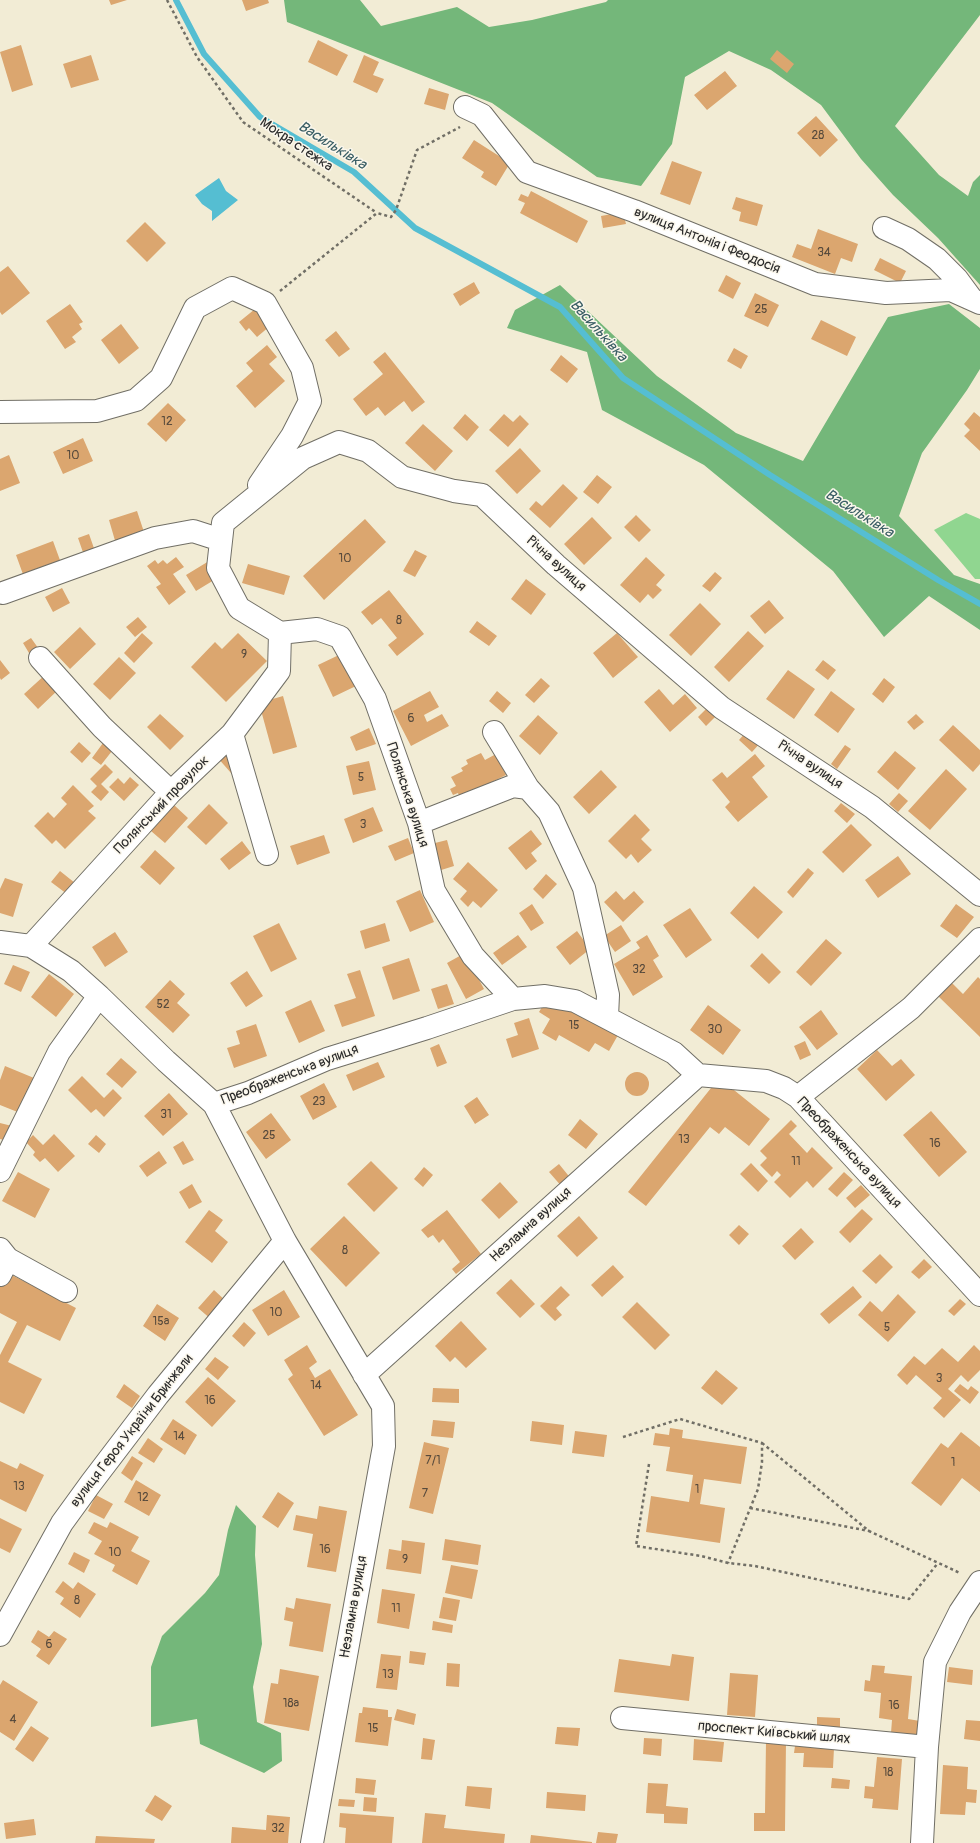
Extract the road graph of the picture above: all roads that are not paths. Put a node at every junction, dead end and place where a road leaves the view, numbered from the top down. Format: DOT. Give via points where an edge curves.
graph roads {
  1 [pos="473,111"];
  2 [pos="884,228"];
  3 [pos="977,302"];
  4 [pos="0,412"];
  5 [pos="245,505"];
  6 [pos="221,540"];
  7 [pos="3,593"];
  8 [pos="280,633"];
  9 [pos="40,658"];
  10 [pos="494,732"];
  11 [pos="232,734"];
  12 [pos="528,788"];
  13 [pos="170,792"];
  14 [pos="418,823"];
  15 [pos="266,854"];
  16 [pos="980,895"];
  17 [pos="980,938"];
  18 [pos="0,942"];
  19 [pos="31,946"];
  20 [pos="99,996"];
  21 [pos="512,999"];
  22 [pos="607,1017"];
  23 [pos="698,1075"];
  24 [pos="798,1097"];
  25 [pos="214,1104"];
  26 [pos="0,1172"];
  27 [pos="285,1241"];
  28 [pos="3,1261"];
  29 [pos="66,1291"];
  30 [pos="980,1295"];
  31 [pos="364,1375"];
  32 [pos="980,1582"];
  33 [pos="0,1635"];
  34 [pos="622,1718"];
  35 [pos="927,1747"];
  36 [pos="312,1843"];
  37 [pos="922,1843"];
  1 -- 3 [label="street, вулиця Антонія і Феодосія" via="527,172 634,211 815,284 886,293 951,290"];
  2 -- 3 [label="street" via="937,259"];
  4 -- 5 [label="street" via="97,411 136,400 161,378 195,308 232,288 265,303 302,368 310,401 292,436"];
  5 -- 6 [label="street, Річна вулиця" via="223,523"];
  5 -- 16 [label="street, Річна вулиця" via="303,458 339,442 368,451 402,477 454,491 482,495 556,565 722,708 872,807"];
  6 -- 7 [label="street" via="193,531 154,538"];
  6 -- 8 [label="street, Річна вулиця" via="218,568 239,608"];
  8 -- 11 [label="street, Полянський провулок" via="279,671"];
  8 -- 14 [label="street, Полянська вулиця" via="317,629 340,637 375,699"];
  9 -- 13 [label="street" via="102,727"];
  10 -- 12 [label="street"];
  11 -- 13 [label="street, Полянський провулок"];
  11 -- 15 [label="street"];
  12 -- 14 [label="street" via="513,786"];
  12 -- 22 [label="street" via="549,812 584,888 608,995"];
  13 -- 19 [label="street, Полянський провулок"];
  14 -- 21 [label="street, Полянська вулиця" via="434,891 473,956"];
  17 -- 24 [label="street" via="911,1008"];
  18 -- 19 [label="street, Преображенська вулиця"];
  19 -- 20 [label="street, Преображенська вулиця" via="71,971"];
  20 -- 25 [label="street, Преображенська вулиця"];
  20 -- 26 [label="street" via="59,1052"];
  21 -- 22 [label="street, Преображенська вулиця" via="545,996 575,1001"];
  21 -- 25 [label="street, Преображенська вулиця" via="327,1059 248,1093"];
  22 -- 23 [label="street, Преображенська вулиця" via="674,1053"];
  23 -- 24 [label="street, Преображенська вулиця" via="766,1081"];
  23 -- 31 [label="street, Незламна вулиця"];
  24 -- 30 [label="street, Преображенська вулиця"];
  25 -- 27 [label="street, Незламна вулиця"];
  27 -- 31 [label="street, Незламна вулиця"];
  27 -- 33 [label="street, вулиця Героя України Бринжали" via="158,1395 62,1523"];
  28 -- 29 [label="street"];
  31 -- 36 [label="street, Незламна вулиця" via="383,1406 384,1446"];
  32 -- 35 [label="street" via="960,1612 935,1662"];
  34 -- 35 [label="street, проспект Київський шлях"];
  35 -- 37 [label="street"];
}
